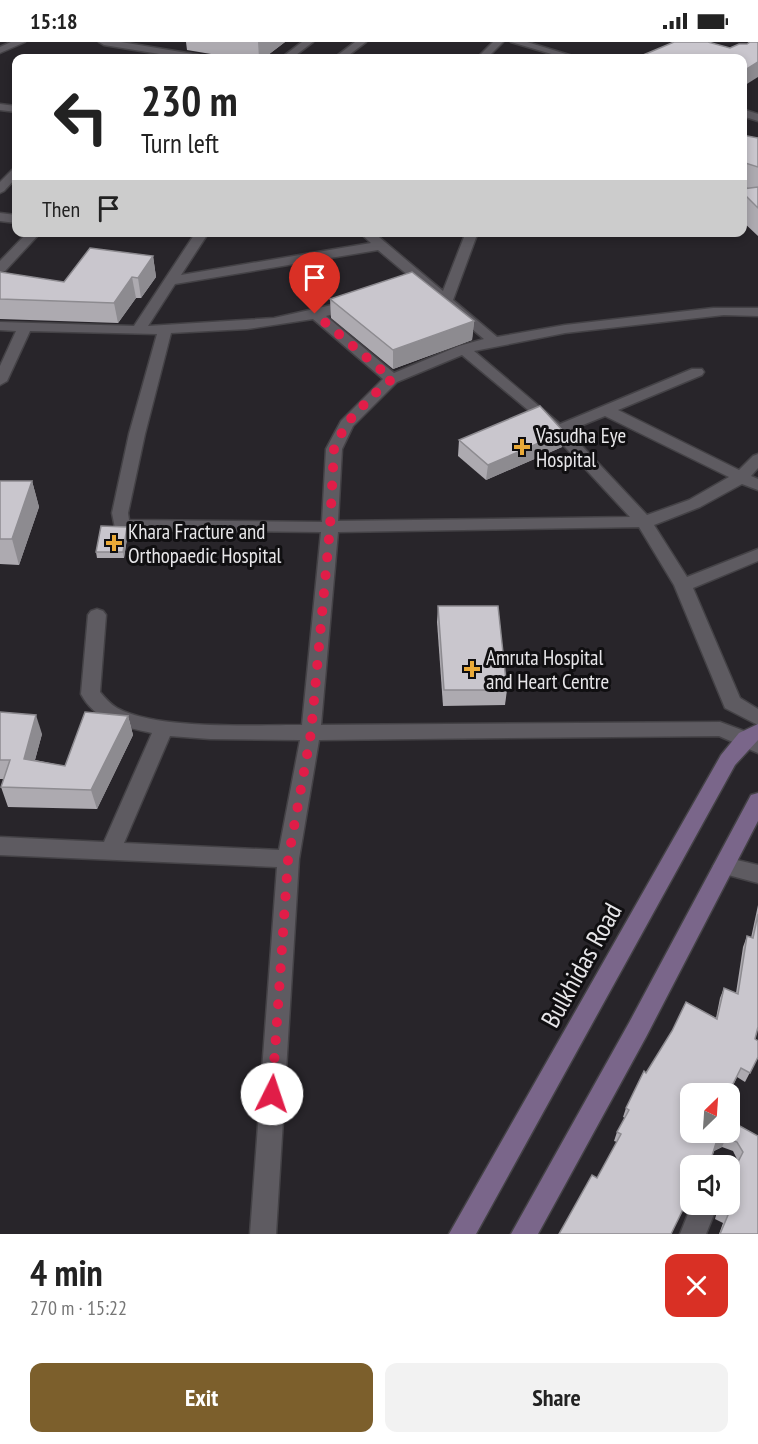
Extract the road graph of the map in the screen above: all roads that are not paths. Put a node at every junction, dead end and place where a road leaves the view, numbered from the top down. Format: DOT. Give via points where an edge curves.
graph roads {
  1 [pos="20,42"];
  2 [pos="104,42"];
  3 [pos="308,42"];
  4 [pos="361,42"];
  5 [pos="498,42"];
  6 [pos="516,42"];
  7 [pos="562,42"];
  8 [pos="0,50"];
  9 [pos="548,51"];
  10 [pos="175,54"];
  11 [pos="292,54"];
  12 [pos="344,54"];
  13 [pos="486,54"];
  14 [pos="559,54"];
  15 [pos="12,176"];
  16 [pos="0,189"];
  17 [pos="30,237"];
  18 [pos="200,237"];
  19 [pos="372,237"];
  20 [pos="470,237"];
  21 [pos="383,245"];
  22 [pos="0,268"];
  23 [pos="173,280"];
  24 [pos="424,280"];
  25 [pos="404,287"];
  26 [pos="447,299"];
  27 [pos="364,300"];
  28 [pos="758,312"];
  29 [pos="315,314"];
  30 [pos="0,327"];
  31 [pos="25,327"];
  32 [pos="165,329"];
  33 [pos="138,330"];
  34 [pos="493,340"];
  35 [pos="464,349"];
  36 [pos="697,372"];
  37 [pos="392,379"];
  38 [pos="0,381"];
  39 [pos="607,411"];
  40 [pos="558,430"];
  41 [pos="758,459"];
  42 [pos="741,477"];
  43 [pos="758,485"];
  44 [pos="644,522"];
  45 [pos="330,527"];
  46 [pos="758,555"];
  47 [pos="683,585"];
  48 [pos="97,615"];
  49 [pos="758,718"];
  50 [pos="163,729"];
  51 [pos="311,733"];
  52 [pos="754,738"];
  53 [pos="758,801"];
  54 [pos="0,846"];
  55 [pos="110,852"];
  56 [pos="288,860"];
  57 [pos="724,866"];
  58 [pos="758,874"];
  59 [pos="701,1215"];
  60 [pos="263,1234"];
  61 [pos="462,1234"];
  62 [pos="524,1234"];
  63 [pos="693,1234"];
  1 -- 8 [label="street"];
  2 -- 10 [label="street"];
  3 -- 11 [label="street"];
  4 -- 12 [label="street"];
  5 -- 13 [label="street"];
  6 -- 9 [label="street"];
  7 -- 9 [label="street"];
  9 -- 14 [label="street"];
  15 -- 16 [label="street"];
  17 -- 22 [label="street"];
  18 -- 23 [label="street"];
  19 -- 21 [label="street"];
  20 -- 26 [label="street"];
  21 -- 23 [label="street"];
  21 -- 24 [label="street"];
  23 -- 33 [label="street"];
  24 -- 25 [label="street"];
  24 -- 26 [label="street"];
  26 -- 34 [label="street"];
  27 -- 29 [label="street"];
  28 -- 34 [label="street" via="725,312"];
  29 -- 32 [label="street" via="243,327"];
  29 -- 37 [label="street"];
  30 -- 31 [label="street"];
  31 -- 33 [label="street"];
  31 -- 38 [label="street"];
  32 -- 33 [label="street"];
  32 -- 45 [label="street" via="137,434 120,513 122,524"];
  34 -- 35 [label="street"];
  35 -- 37 [label="street"];
  35 -- 40 [label="street"];
  36 -- 39 [label="street"];
  37 -- 45 [label="street" via="346,424 334,449"];
  39 -- 40 [label="street"];
  39 -- 42 [label="street"];
  40 -- 44 [label="street"];
  41 -- 42 [label="street"];
  42 -- 43 [label="street"];
  42 -- 44 [label="street" via="684,510"];
  44 -- 45 [label="street"];
  44 -- 47 [label="street"];
  45 -- 51 [label="street"];
  46 -- 47 [label="street"];
  47 -- 49 [label="street" via="732,703"];
  48 -- 50 [label="street" via="90,694 114,715"];
  50 -- 51 [label="street"];
  50 -- 55 [label="street"];
  51 -- 52 [label="street" via="720,729"];
  51 -- 56 [label="street"];
  52 -- 61 [label="street, Bulkhidas Road" via="728,760"];
  53 -- 57 [label="street"];
  54 -- 55 [label="street"];
  55 -- 56 [label="street"];
  56 -- 60 [label="street"];
  57 -- 58 [label="street"];
  57 -- 62 [label="street"];
  59 -- 63 [label="street"];
}
